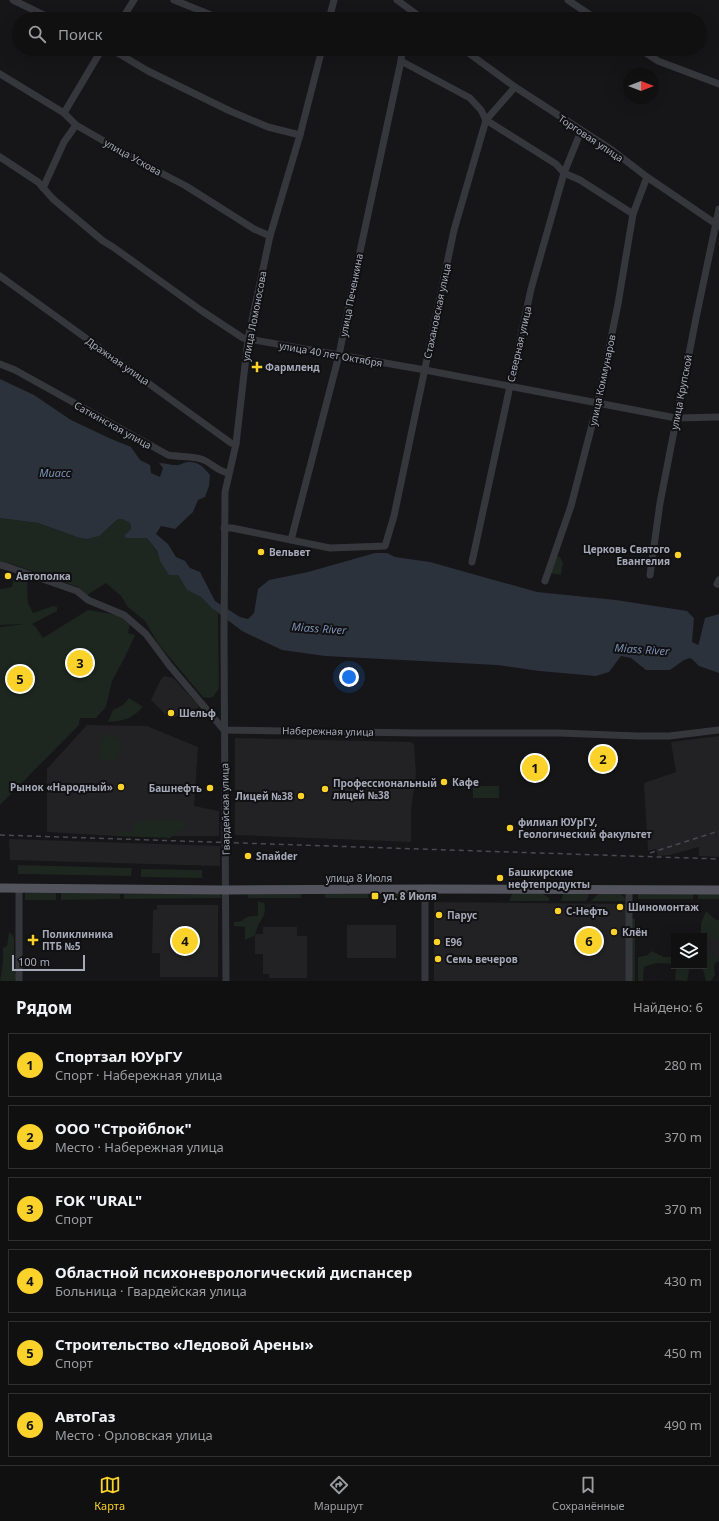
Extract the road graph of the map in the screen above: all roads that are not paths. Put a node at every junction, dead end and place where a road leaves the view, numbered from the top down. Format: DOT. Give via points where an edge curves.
graph roads {
  1 [pos="13,0"];
  2 [pos="134,0"];
  3 [pos="174,0"];
  4 [pos="334,0"];
  5 [pos="397,0"];
  6 [pos="568,0"];
  7 [pos="406,2"];
  8 [pos="38,12"];
  9 [pos="126,12"];
  10 [pos="204,12"];
  11 [pos="331,12"];
  12 [pos="416,12"];
  13 [pos="586,12"];
  14 [pos="98,56"];
  15 [pos="123,56"];
  16 [pos="318,56"];
  17 [pos="401,56"];
  18 [pos="473,56"];
  19 [pos="650,56"];
  20 [pos="401,61"];
  21 [pos="0,74"];
  22 [pos="719,84"];
  23 [pos="515,87"];
  24 [pos="64,113"];
  25 [pos="486,120"];
  26 [pos="76,125"];
  27 [pos="581,131"];
  28 [pos="300,135"];
  29 [pos="0,157"];
  30 [pos="564,173"];
  31 [pos="647,177"];
  32 [pos="43,188"];
  33 [pos="719,209"];
  34 [pos="633,214"];
  35 [pos="718,225"];
  36 [pos="270,236"];
  37 [pos="0,276"];
  38 [pos="248,339"];
  39 [pos="339,355"];
  40 [pos="0,364"];
  41 [pos="424,370"];
  42 [pos="510,386"];
  43 [pos="598,402"];
  44 [pos="719,417"];
  45 [pos="676,418"];
  46 [pos="236,444"];
  47 [pos="229,473"];
  48 [pos="224,528"];
  49 [pos="291,540"];
  50 [pos="472,562"];
  51 [pos="0,565"];
  52 [pos="650,575"];
  53 [pos="545,581"];
  54 [pos="224,637"];
  55 [pos="224,730"];
  56 [pos="719,730"];
  57 [pos="0,888"];
  58 [pos="19,888"];
  59 [pos="425,889"];
  60 [pos="226,890"];
  61 [pos="629,890"];
  62 [pos="719,890"];
  63 [pos="19,981"];
  64 [pos="226,981"];
  65 [pos="425,981"];
  66 [pos="629,981"];
  1 -- 8 [label="street"];
  2 -- 9 [label="street"];
  3 -- 10 [label="street"];
  4 -- 11 [label="street"];
  5 -- 7 [label="street"];
  6 -- 13 [label="street"];
  7 -- 12 [label="street"];
  14 -- 24 [label="street"];
  15 -- 28 [label="street" via="230,111 268,127"];
  16 -- 28 [label="street, улица Ломоносова"];
  17 -- 20 [label="street, улица Печенкина"];
  18 -- 23 [label="street, Торговая улица"];
  19 -- 22 [label="street"];
  20 -- 25 [label="street" via="470,98"];
  20 -- 39 [label="street, улица Печенкина"];
  21 -- 24 [label="street, улица Ускова"];
  23 -- 25 [label="street, Стахановская улица"];
  23 -- 27 [label="street, Торговая улица"];
  24 -- 26 [label="street, улица Ускова"];
  25 -- 30 [label="street" via="556,164"];
  25 -- 41 [label="street, Стахановская улица" via="454,230"];
  26 -- 32 [label="street" via="64,142"];
  26 -- 36 [label="street, улица Ускова"];
  27 -- 30 [label="street, Северная улица"];
  27 -- 31 [label="street, Торговая улица" via="612,150"];
  28 -- 36 [label="street, улица Ломоносова"];
  29 -- 32 [label="street, улица 40 лет Октября"];
  30 -- 34 [label="street" via="580,180"];
  30 -- 42 [label="street, Северная улица" via="531,289"];
  31 -- 34 [label="street, улица Коммунаров"];
  31 -- 35 [label="street, Торговая улица"];
  32 -- 38 [label="street, улица 40 лет Октября" via="103,241"];
  33 -- 35 [label="street, улица Крупской"];
  34 -- 43 [label="street, улица Коммунаров"];
  35 -- 45 [label="street, улица Крупской"];
  36 -- 38 [label="street, улица Ломоносова"];
  37 -- 46 [label="street, Дражная улица" via="231,443"];
  38 -- 39 [label="street, улица 40 лет Октября"];
  38 -- 46 [label="street, улица Ломоносова"];
  39 -- 41 [label="street, улица 40 лет Октября"];
  39 -- 49 [label="street, улица Печенкина"];
  40 -- 47 [label="street, Саткинская улица" via="168,455 198,458 222,472"];
  41 -- 42 [label="street, улица 40 лет Октября"];
  41 -- 49 [label="street, Стахановская улица" via="394,516 385,546 330,548"];
  42 -- 43 [label="street, улица 40 лет Октября"];
  42 -- 50 [label="street, Северная улица"];
  43 -- 45 [label="street, улица 40 лет Октября"];
  43 -- 53 [label="street, улица Коммунаров" via="571,506"];
  44 -- 45 [label="street, улица 40 лет Октября"];
  45 -- 52 [label="street, улица Крупской"];
  46 -- 47 [label="street, улица Ломоносова"];
  47 -- 48 [label="street, улица Ломоносова" via="225,492"];
  48 -- 49 [label="street"];
  48 -- 54 [label="street, улица Ломоносова"];
  51 -- 55 [label="street" via="76,591 88,600 124,615 146,634"];
  54 -- 55 [label="street, Гвардейская улица"];
  55 -- 56 [label="street, Набережная улица" via="637,736 679,735"];
  55 -- 60 [label="street, Гвардейская улица"];
  57 -- 58 [label="main road, улица 8 Июля"];
  58 -- 60 [label="main road, улица 8 Июля"];
  58 -- 63 [label="street"];
  59 -- 60 [label="main road, улица 8 Июля"];
  59 -- 61 [label="main road, улица 8 Июля"];
  59 -- 65 [label="street"];
  60 -- 64 [label="street, Гвардейская улица"];
  61 -- 62 [label="main road, улица 8 Июля"];
  61 -- 66 [label="street"];
}
